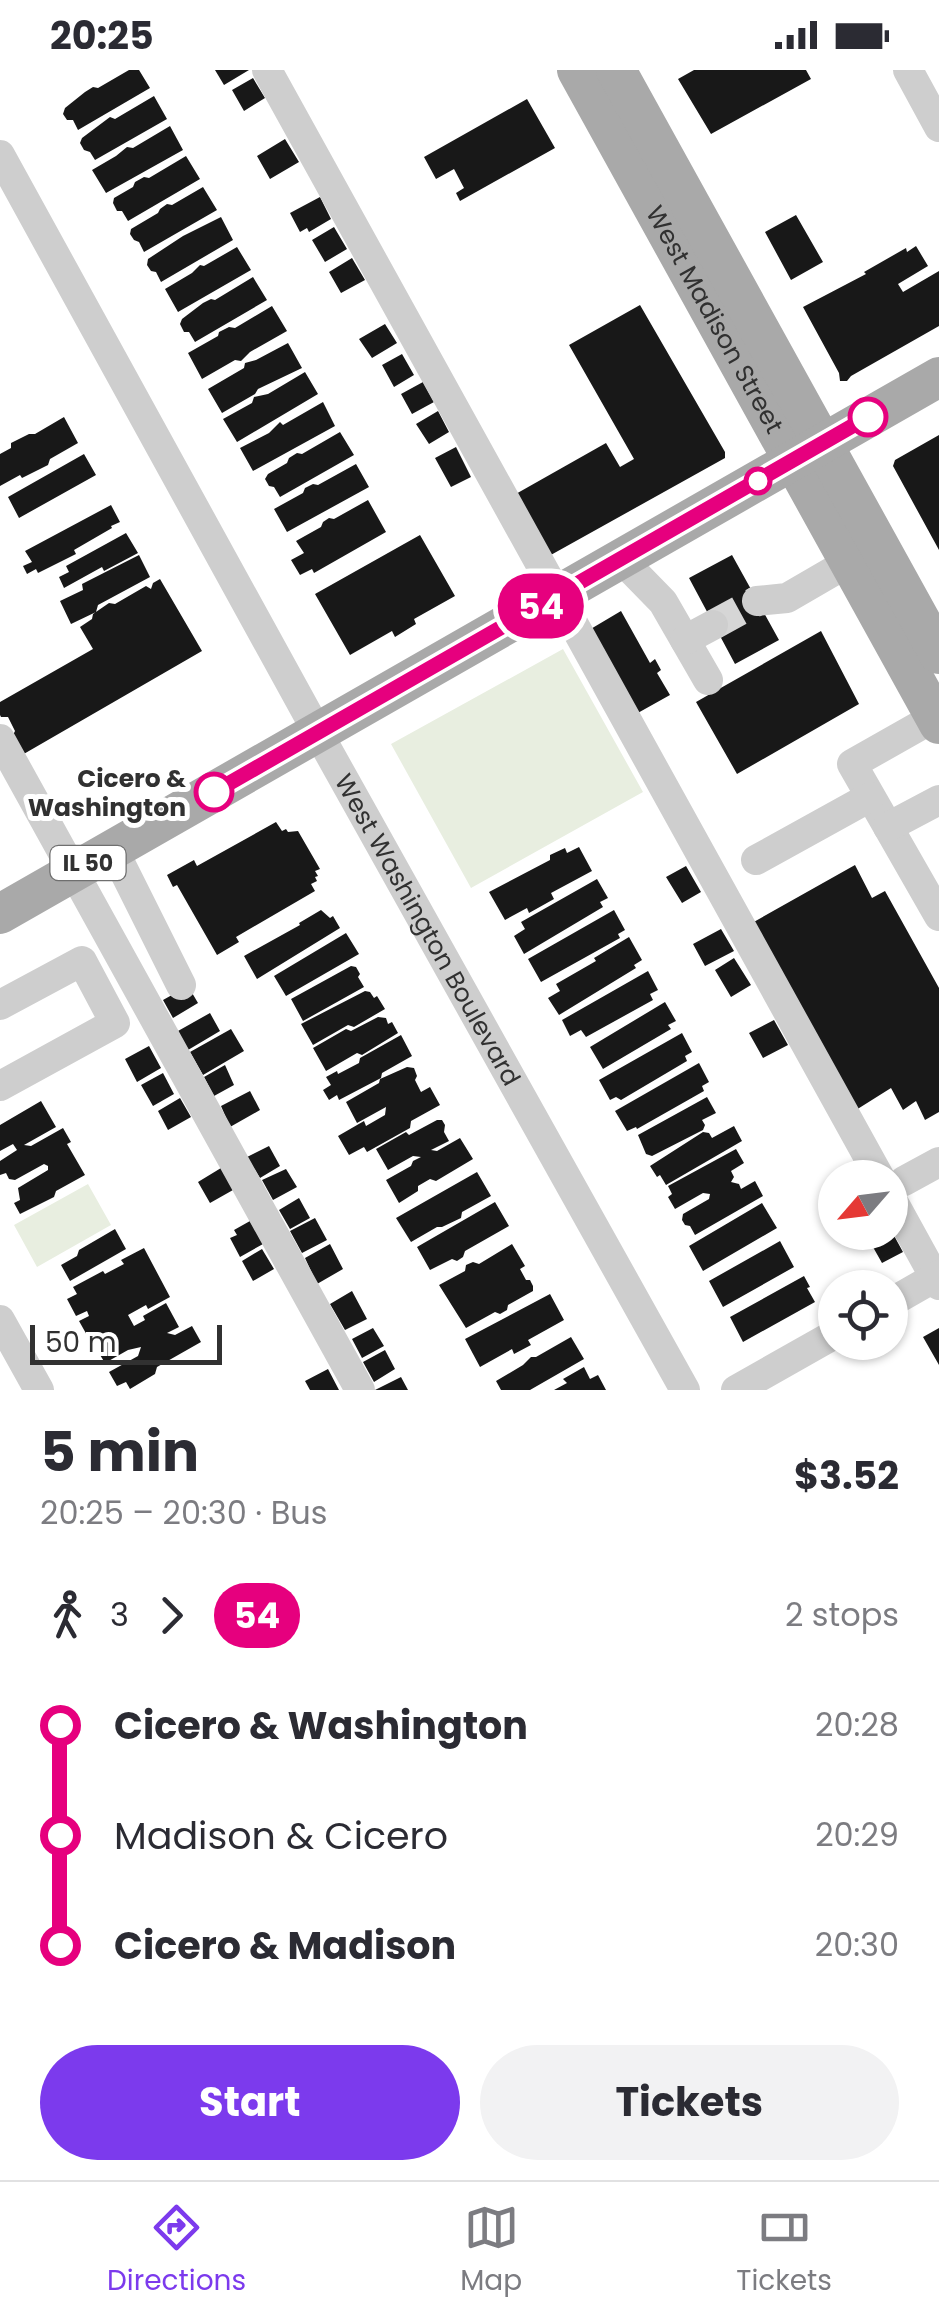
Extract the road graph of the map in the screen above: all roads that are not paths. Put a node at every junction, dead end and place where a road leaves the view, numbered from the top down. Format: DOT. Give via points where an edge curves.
graph roads {
  1 [pos="267,70"];
  2 [pos="577,70"];
  3 [pos="616,70"];
  4 [pos="908,70"];
  5 [pos="939,127"];
  6 [pos="0,155"];
  7 [pos="939,377"];
  8 [pos="807,453"];
  9 [pos="622,560"];
  10 [pos="849,562"];
  11 [pos="558,596"];
  12 [pos="757,600"];
  13 [pos="713,624"];
  14 [pos="685,640"];
  15 [pos="939,654"];
  16 [pos="708,680"];
  17 [pos="937,721"];
  18 [pos="318,733"];
  19 [pos="0,740"];
  20 [pos="870,797"];
  21 [pos="939,800"];
  22 [pos="888,827"];
  23 [pos="113,849"];
  24 [pos="756,860"];
  25 [pos="73,872"];
  26 [pos="0,914"];
  27 [pos="939,916"];
  28 [pos="181,985"];
  29 [pos="5,992"];
  30 [pos="0,1086"];
  31 [pos="877,1160"];
  32 [pos="939,1162"];
  33 [pos="908,1177"];
  34 [pos="908,1219"];
  35 [pos="938,1279"];
  36 [pos="908,1294"];
  37 [pos="0,1320"];
  38 [pos="818,1344"];
  39 [pos="8,1355"];
  40 [pos="38,1390"];
  41 [pos="360,1390"];
  42 [pos="685,1390"];
  43 [pos="736,1390"];
  1 -- 11 [label="street"];
  2 -- 8 [label="main road, West Madison Street"];
  3 -- 8 [label="main road, West Madison Street"];
  4 -- 5 [label="street"];
  6 -- 18 [label="street, West Washington Boulevard"];
  7 -- 8 [label="main road, IL 50"];
  8 -- 9 [label="main road, IL 50"];
  8 -- 10 [label="main road, West Madison Street"];
  8 -- 15 [label="main road, West Madison Street"];
  9 -- 11 [label="main road, IL 50"];
  9 -- 14 [label="street" via="663,602"];
  10 -- 12 [label="street" via="787,598"];
  10 -- 17 [label="main road, West Madison Street"];
  11 -- 18 [label="main road, IL 50"];
  11 -- 31 [label="street"];
  13 -- 14 [label="street"];
  14 -- 16 [label="street"];
  17 -- 20 [label="street" via="852,764"];
  18 -- 23 [label="main road, IL 50"];
  18 -- 42 [label="street, West Washington Boulevard"];
  19 -- 25 [label="street"];
  20 -- 22 [label="street"];
  20 -- 24 [label="street"];
  21 -- 22 [label="street"];
  22 -- 27 [label="street"];
  23 -- 25 [label="main road, IL 50"];
  23 -- 28 [label="street"];
  25 -- 26 [label="main road, IL 50"];
  25 -- 41 [label="street"];
  29 -- 30 [label="street" via="82,961 115,1023"];
  32 -- 33 [label="street"];
  34 -- 35 [label="street"];
  35 -- 36 [label="street"];
  37 -- 39 [label="street"];
  38 -- 43 [label="street"];
  39 -- 40 [label="street"];
}
